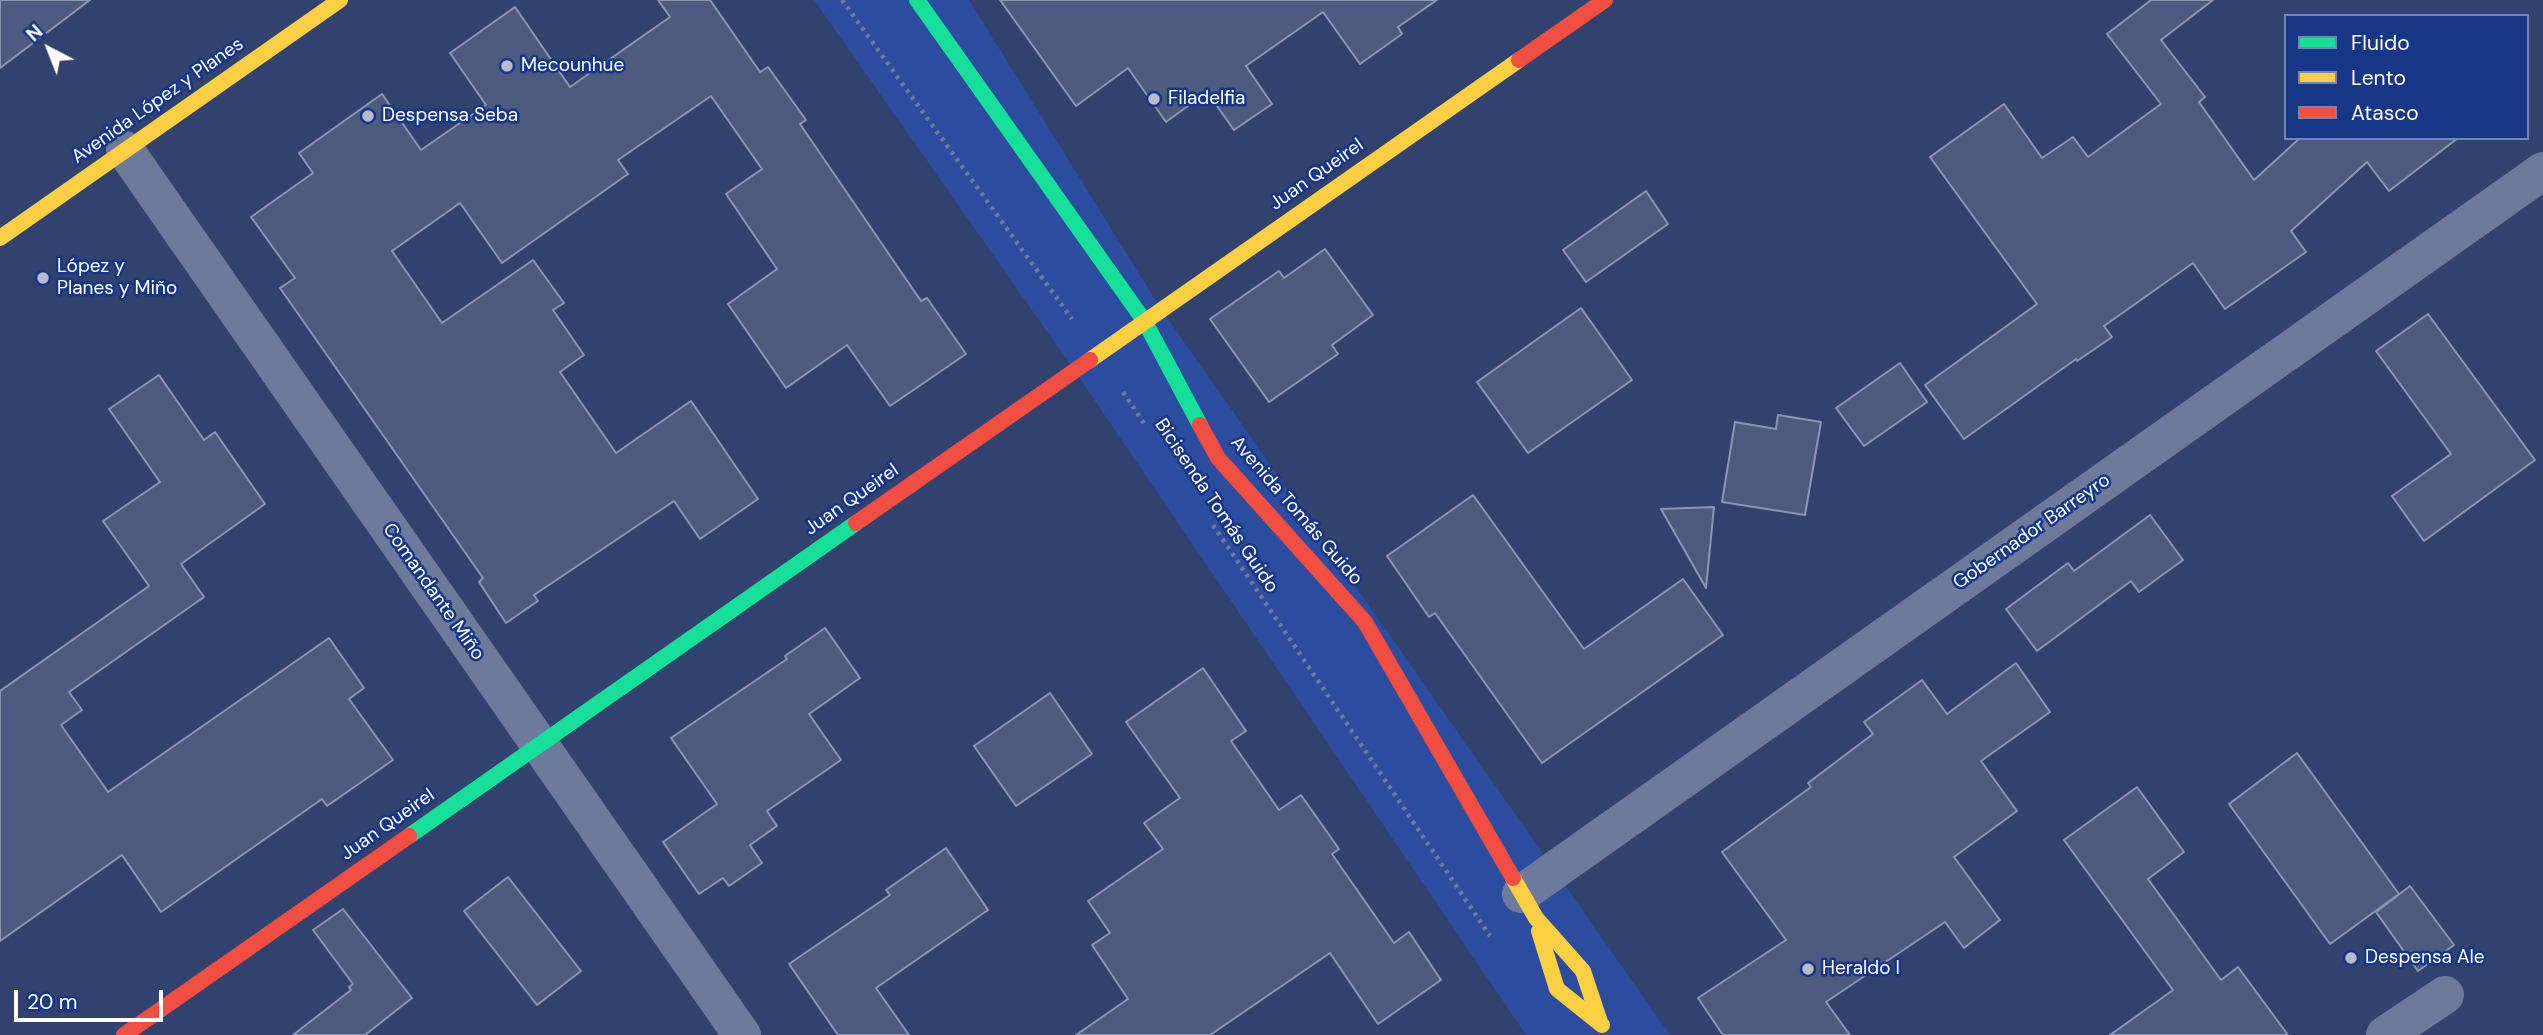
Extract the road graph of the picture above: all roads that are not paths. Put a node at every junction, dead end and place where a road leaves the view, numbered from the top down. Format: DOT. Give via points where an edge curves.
graph roads {
  1 [pos="340,0"];
  2 [pos="917,0"];
  3 [pos="1605,0"];
  4 [pos="125,150"];
  5 [pos="2543,171"];
  6 [pos="0,238"];
  7 [pos="1145,322"];
  8 [pos="540,744"];
  9 [pos="1528,906"];
  10 [pos="2445,995"];
  11 [pos="1605,1029"];
  12 [pos="124,1035"];
  13 [pos="742,1035"];
  14 [pos="2385,1035"];
  1 -- 4 [label="street, Avenida López y Planes"];
  2 -- 7 [label="street, Avenida Tomás Guido"];
  3 -- 7 [label="street, Juan Queirel"];
  4 -- 6 [label="street, Avenida López y Planes"];
  4 -- 8 [label="street, Comandante Miño"];
  5 -- 9 [label="street, Gobernador Barreyro"];
  7 -- 8 [label="street, Juan Queirel"];
  7 -- 9 [label="street, Avenida Tomás Guido" via="1218,458 1365,622"];
  8 -- 12 [label="street, Juan Queirel"];
  8 -- 13 [label="street, Comandante Miño"];
  9 -- 11 [label="street, Avenida Tomás Guido" via="1583,971"];
  9 -- 11 [label="street, Avenida Tomás Guido" via="1557,989"];
  10 -- 14 [label="street"];
}
